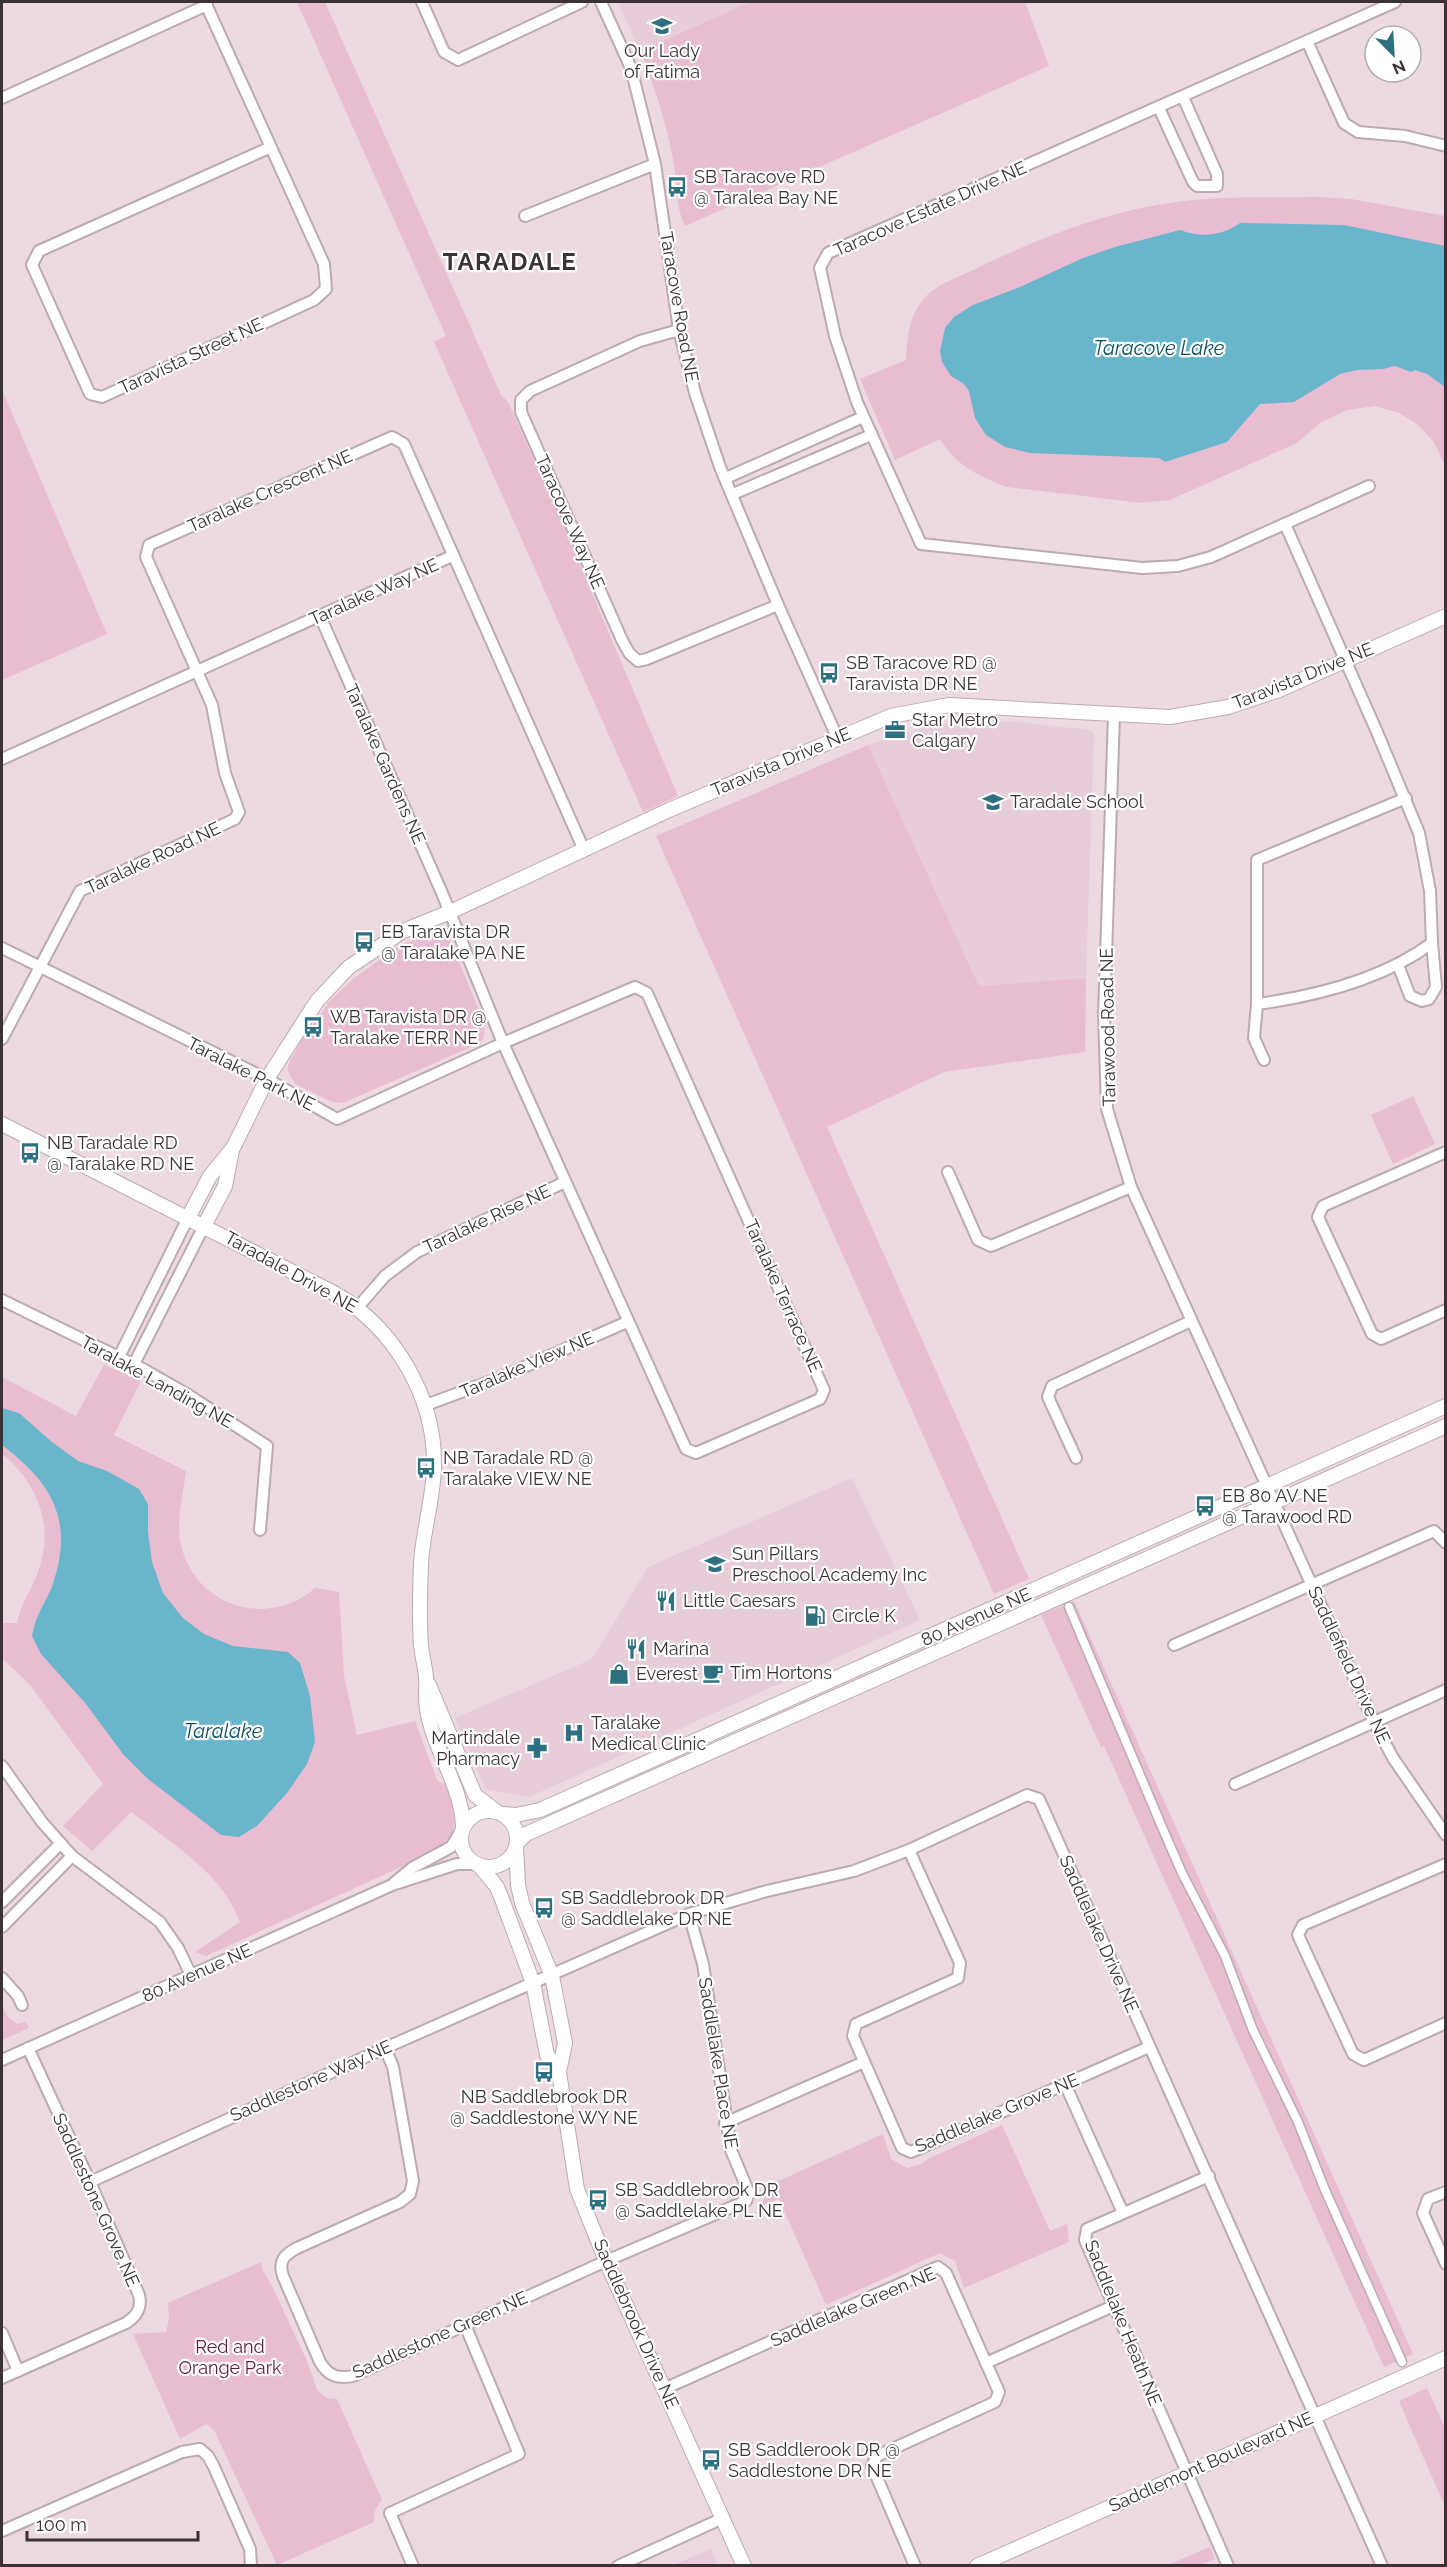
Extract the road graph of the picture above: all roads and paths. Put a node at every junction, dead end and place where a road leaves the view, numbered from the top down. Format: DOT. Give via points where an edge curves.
graph roads {
  1 [pos="422,2"];
  2 [pos="582,2"];
  3 [pos="601,2"];
  4 [pos="1395,2"];
  5 [pos="206,3"];
  6 [pos="1307,41"];
  7 [pos="1183,97"];
  8 [pos="2,98"];
  9 [pos="1159,108"];
  10 [pos="1446,146"];
  11 [pos="271,147"];
  12 [pos="655,164"];
  13 [pos="525,216"];
  14 [pos="680,330"];
  15 [pos="863,417"];
  16 [pos="870,435"];
  17 [pos="726,478"];
  18 [pos="1369,486"];
  19 [pos="733,495"];
  20 [pos="1285,524"];
  21 [pos="452,556"];
  22 [pos="778,606"];
  23 [pos="320,616"];
  24 [pos="1446,616"];
  25 [pos="1345,660"];
  26 [pos="196,672"];
  27 [pos="1114,715"];
  28 [pos="837,737"];
  29 [pos="2,759"];
  30 [pos="1406,798"];
  31 [pos="584,850"];
  32 [pos="450,912"];
  33 [pos="1432,943"];
  34 [pos="2,948"];
  35 [pos="1398,965"];
  36 [pos="39,968"];
  37 [pos="1257,1004"];
  38 [pos="2,1040"];
  39 [pos="503,1043"];
  40 [pos="1264,1060"];
  41 [pos="267,1079"];
  42 [pos="2,1124"];
  43 [pos="232,1148"];
  44 [pos="1445,1154"];
  45 [pos="948,1172"];
  46 [pos="565,1182"];
  47 [pos="1131,1187"];
  48 [pos="188,1218"];
  49 [pos="204,1226"];
  50 [pos="2,1300"];
  51 [pos="358,1307"];
  52 [pos="1446,1310"];
  53 [pos="1191,1321"];
  54 [pos="627,1322"];
  55 [pos="119,1356"];
  56 [pos="134,1364"];
  57 [pos="426,1405"];
  58 [pos="1446,1406"];
  59 [pos="1446,1426"];
  60 [pos="1076,1458"];
  61 [pos="1268,1486"];
  62 [pos="1275,1503"];
  63 [pos="260,1530"];
  64 [pos="1446,1543"];
  65 [pos="1313,1586"];
  66 [pos="1069,1607"];
  67 [pos="1174,1645"];
  68 [pos="426,1677"];
  69 [pos="1446,1690"];
  70 [pos="1374,1722"];
  71 [pos="2,1766"];
  72 [pos="1235,1784"];
  73 [pos="499,1812"];
  74 [pos="462,1828"];
  75 [pos="1446,1835"];
  76 [pos="60,1844"];
  77 [pos="516,1845"];
  78 [pos="909,1851"];
  79 [pos="72,1856"];
  80 [pos="477,1864"];
  81 [pos="1446,1864"];
  82 [pos="392,1885"];
  83 [pos="2,1902"];
  84 [pos="689,1914"];
  85 [pos="2,1927"];
  86 [pos="191,1975"];
  87 [pos="552,1976"];
  88 [pos="2,1978"];
  89 [pos="532,1983"];
  90 [pos="22,2005"];
  91 [pos="1446,2023"];
  92 [pos="1149,2047"];
  93 [pos="28,2048"];
  94 [pos="385,2048"];
  95 [pos="2,2060"];
  96 [pos="864,2062"];
  97 [pos="559,2072"];
  98 [pos="1065,2084"];
  99 [pos="725,2123"];
  100 [pos="1209,2176"];
  101 [pos="90,2181"];
  102 [pos="1446,2192"];
  103 [pos="1123,2213"];
  104 [pos="606,2260"];
  105 [pos="1446,2264"];
  106 [pos="1113,2306"];
  107 [pos="465,2325"];
  108 [pos="2,2333"];
  109 [pos="1446,2358"];
  110 [pos="1402,2362"];
  111 [pos="986,2363"];
  112 [pos="18,2371"];
  113 [pos="2,2378"];
  114 [pos="666,2388"];
  115 [pos="1315,2416"];
  116 [pos="1187,2472"];
  117 [pos="723,2518"];
  118 [pos="2,2531"];
  119 [pos="251,2565"];
  120 [pos="413,2565"];
  121 [pos="618,2565"];
  122 [pos="744,2565"];
  123 [pos="915,2565"];
  124 [pos="977,2565"];
  125 [pos="1228,2565"];
  126 [pos="1382,2565"];
  1 -- 2 [label="street" via="444,52 458,60"];
  3 -- 12 [label="street, Taracove Road NE" via="631,68"];
  4 -- 6 [label="street, Taracove Estate Drive NE"];
  5 -- 8 [label="street"];
  5 -- 11 [label="street, Taravista Street NE"];
  6 -- 7 [label="street, Taracove Estate Drive NE"];
  6 -- 10 [label="street" via="1344,123 1358,132 1405,136"];
  7 -- 9 [label="street, Taracove Estate Drive NE"];
  7 -- 9 [label="street" via="1217,174 1216,186 1197,186 1193,182"];
  9 -- 15 [label="street, Taracove Estate Drive NE" via="828,254 820,268 842,359"];
  11 -- 11 [label="street, Taravista Street NE" via="39,251 32,266 90,394 102,397 314,300 326,289 324,264"];
  12 -- 13 [label="street"];
  12 -- 14 [label="street, Taracove Road NE"];
  14 -- 17 [label="street, Taracove Road NE" via="694,393"];
  14 -- 22 [label="street, Taracove Way NE" via="640,341 530,391 521,400 520,412 622,640 638,661"];
  15 -- 16 [label="street, Taracove Estate Drive NE"];
  15 -- 17 [label="street"];
  16 -- 19 [label="street"];
  16 -- 20 [label="street, Taracove Estate Drive NE" via="921,544 1142,568 1178,567 1211,557"];
  17 -- 19 [label="street, Taracove Road NE"];
  18 -- 20 [label="street"];
  19 -- 22 [label="street, Taracove Road NE"];
  20 -- 25 [label="street"];
  21 -- 23 [label="street, Taralake Way NE"];
  21 -- 26 [label="street, Taralake Crescent NE" via="404,444 392,437 149,544 146,557"];
  21 -- 31 [label="street, Taralake Way NE" via="489,631"];
  22 -- 28 [label="street, Taracove Road NE"];
  23 -- 26 [label="street, Taralake Way NE"];
  23 -- 32 [label="street, Taralake Gardens NE"];
  24 -- 25 [label="street, Taravista Drive NE"];
  25 -- 27 [label="street, Taravista Drive NE" via="1279,690 1228,707 1170,717"];
  25 -- 30 [label="street"];
  26 -- 29 [label="street, Taralake Way NE"];
  26 -- 36 [label="street, Taralake Road NE" via="212,705 225,773 239,812 235,819 80,891"];
  27 -- 28 [label="street, Taravista Drive NE" via="949,705 891,716"];
  27 -- 47 [label="street, Tarawood Road NE" via="1104,1015 1107,1109"];
  28 -- 31 [label="street, Taravista Drive NE"];
  30 -- 33 [label="street" via="1419,833 1430,891"];
  30 -- 37 [label="street" via="1257,860"];
  31 -- 32 [label="street, Taravista Drive NE"];
  32 -- 39 [label="street, Taralake Terrace NE"];
  32 -- 41 [label="street, Taravista Drive NE" via="403,931 349,967 317,1001"];
  33 -- 35 [label="street"];
  33 -- 35 [label="street" via="1436,987 1429,999 1422,1001 1410,996"];
  34 -- 36 [label="street, Taralake Park NE"];
  35 -- 37 [label="street" via="1331,989"];
  36 -- 38 [label="street, Taralake Road NE"];
  36 -- 41 [label="street, Taralake Park NE"];
  37 -- 40 [label="street" via="1254,1038"];
  39 -- 41 [label="street, Taralake Park NE" via="337,1119"];
  39 -- 46 [label="street, Taralake Terrace NE"];
  39 -- 54 [label="street, Taralake Terrace NE" via="635,987 647,993 824,1390 820,1399 696,1453 686,1449"];
  41 -- 43 [label="street, Taravista Drive NE"];
  42 -- 48 [label="street, Taradale Drive NE"];
  43 -- 48 [label="street, Taravista Drive NE" via="210,1176"];
  43 -- 49 [label="street, Taravista Drive NE" via="225,1185"];
  44 -- 52 [label="street" via="1323,1206 1318,1217 1372,1335 1381,1338"];
  45 -- 47 [label="street" via="978,1240 991,1246"];
  46 -- 51 [label="street, Taralake Rise NE" via="417,1252 385,1276"];
  46 -- 54 [label="street, Taralake Terrace NE"];
  47 -- 53 [label="street, Tarawood Road NE"];
  48 -- 49 [label="street, Taradale Drive NE"];
  48 -- 55 [label="street"];
  49 -- 51 [label="street, Taradale Drive NE"];
  49 -- 56 [label="street"];
  50 -- 55 [label="street, Taralake Landing NE"];
  51 -- 57 [label="street, Taradale Drive NE" via="396,1350"];
  53 -- 60 [label="street" via="1052,1386 1048,1397"];
  53 -- 61 [label="street, Tarawood Road NE"];
  54 -- 57 [label="street, Taralake View NE"];
  55 -- 56 [label="street, Taralake Landing NE"];
  56 -- 63 [label="street, Taralake Landing NE" via="267,1446"];
  57 -- 68 [label="street, Taradale Drive NE" via="434,1468 421,1562 421,1645"];
  58 -- 61 [label="street, 80 Avenue NE"];
  59 -- 62 [label="street, 80 Avenue NE"];
  61 -- 62 [label="street, Saddlefield Drive NE"];
  61 -- 73 [label="street, 80 Avenue NE" via="540,1810 516,1815"];
  62 -- 65 [label="street, Saddlefield Drive NE"];
  62 -- 77 [label="street, 80 Avenue NE" via="526,1834"];
  64 -- 65 [label="street" via="1434,1531"];
  65 -- 67 [label="street"];
  65 -- 70 [label="street, Saddlefield Drive NE"];
  66 -- 110 [label="street" via="1182,1873 1225,1956 1253,2030 1298,2122"];
  68 -- 73 [label="street, Taradale Drive NE" via="475,1795"];
  68 -- 74 [label="street, Taradale Drive NE" via="427,1708 434,1737 460,1802"];
  69 -- 70 [label="street"];
  70 -- 72 [label="street"];
  70 -- 75 [label="street, Saddlefield Drive NE" via="1393,1758"];
  71 -- 76 [label="street"];
  73 -- 74 [label="street" via="486,1810 473,1815"];
  73 -- 77 [label="street" via="514,1825"];
  74 -- 80 [label="street" via="465,1855"];
  74 -- 82 [label="street, 80 Avenue NE" via="451,1847 412,1868"];
  76 -- 79 [label="street"];
  76 -- 83 [label="street"];
  77 -- 80 [label="street" via="506,1861 497,1866"];
  77 -- 87 [label="street, Saddlebrook Drive NE" via="522,1903"];
  78 -- 84 [label="street, Saddlelake Drive NE" via="854,1871"];
  78 -- 92 [label="street, Saddlelake Drive NE" via="1027,1795 1039,1799"];
  78 -- 96 [label="street, Saddlelake Grove NE" via="960,1963 958,1978 856,2024 853,2036"];
  79 -- 85 [label="street"];
  79 -- 86 [label="street" via="160,1922"];
  80 -- 82 [label="street, 80 Avenue NE" via="457,1864"];
  80 -- 89 [label="street, Saddlebrook Drive NE" via="497,1887"];
  81 -- 91 [label="street" via="1303,1925 1298,1935 1353,2054 1364,2060"];
  82 -- 86 [label="street, 80 Avenue NE"];
  84 -- 87 [label="street, Saddlelake Drive NE"];
  84 -- 99 [label="street, Saddlelake Place NE" via="703,1964"];
  86 -- 93 [label="street, 80 Avenue NE"];
  87 -- 89 [label="street, Saddlelake Drive NE"];
  87 -- 97 [label="street, Saddlebrook Drive NE" via="565,2043"];
  88 -- 90 [label="street"];
  89 -- 94 [label="street, Saddlestone Way NE"];
  89 -- 97 [label="street, Saddlebrook Drive NE" via="547,2055"];
  92 -- 98 [label="street, Saddlelake Grove NE"];
  92 -- 100 [label="street, Saddlelake Drive NE"];
  93 -- 95 [label="street, 80 Avenue NE"];
  93 -- 101 [label="street, Saddlestone Grove NE"];
  94 -- 101 [label="street, Saddlestone Way NE"];
  94 -- 107 [label="street, Saddlestone Green NE" via="393,2067 412,2181 410,2194 289,2252 282,2259 283,2276 320,2362 338,2378 353,2376"];
  96 -- 98 [label="street, Saddlelake Grove NE" via="902,2148 911,2152"];
  96 -- 99 [label="street"];
  97 -- 104 [label="street, Saddlebrook Drive NE" via="577,2189"];
  98 -- 103 [label="street"];
  99 -- 104 [label="street, Saddlelake Place NE" via="733,2157 749,2193 746,2201"];
  100 -- 103 [label="street, Saddlelake Heath NE"];
  100 -- 115 [label="street, Saddlelake Drive NE"];
  101 -- 112 [label="street, Saddlestone Grove NE" via="140,2307 126,2323"];
  102 -- 105 [label="street" via="1428,2199 1423,2213"];
  103 -- 106 [label="street, Saddlelake Heath NE" via="1087,2229 1085,2240"];
  104 -- 107 [label="street, Saddlestone Green NE"];
  104 -- 114 [label="street, Saddlebrook Drive NE"];
  106 -- 111 [label="street"];
  106 -- 116 [label="street, Saddlelake Heath NE"];
  107 -- 120 [label="street" via="519,2454 390,2513"];
  108 -- 112 [label="street"];
  109 -- 115 [label="street, Saddlemont Boulevard NE"];
  111 -- 114 [label="street, Saddlelake Green NE" via="946,2273 938,2267"];
  111 -- 123 [label="street, Saddlelake Green NE" via="999,2392 995,2402 877,2456 872,2466"];
  112 -- 113 [label="street, Saddlestone Grove NE"];
  114 -- 117 [label="street, Saddlebrook Drive NE"];
  115 -- 116 [label="street, Saddlemont Boulevard NE"];
  115 -- 126 [label="street, Saddlelake Drive NE"];
  116 -- 124 [label="street, Saddlemont Boulevard NE"];
  116 -- 125 [label="street, Saddlelake Heath NE"];
  117 -- 121 [label="street"];
  117 -- 122 [label="street, Saddlebrook Drive NE"];
  118 -- 119 [label="street" via="188,2449 200,2449 208,2456 223,2487 250,2549"];
}
